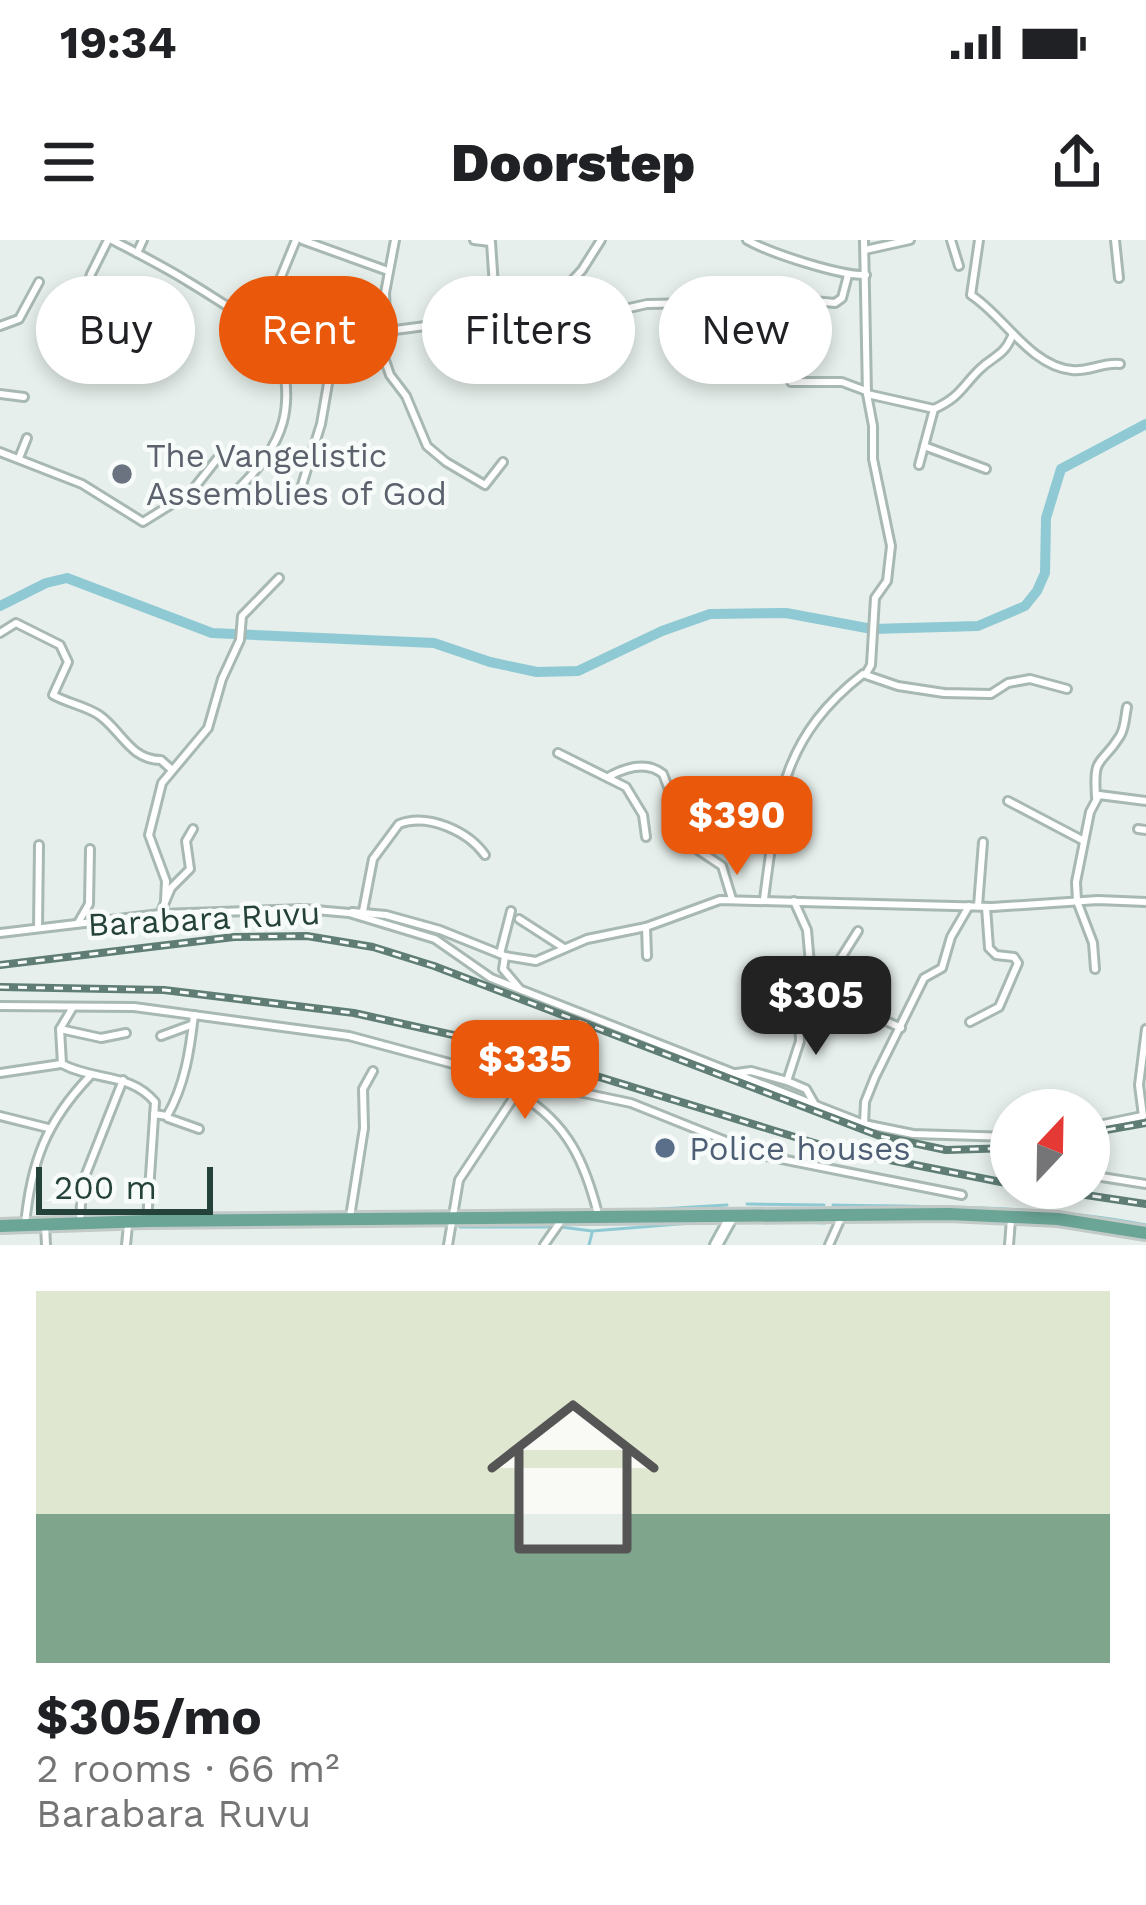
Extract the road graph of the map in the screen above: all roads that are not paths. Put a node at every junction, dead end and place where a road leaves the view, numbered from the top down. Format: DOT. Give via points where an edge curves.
graph roads {
  1 [pos="110,240"];
  2 [pos="143,240"];
  3 [pos="299,240"];
  4 [pos="395,240"];
  5 [pos="474,240"];
  6 [pos="601,240"];
  7 [pos="747,240"];
  8 [pos="864,240"];
  9 [pos="910,240"];
  10 [pos="951,240"];
  11 [pos="979,240"];
  12 [pos="1115,240"];
  13 [pos="492,241"];
  14 [pos="865,250"];
  15 [pos="137,253"];
  16 [pos="958,266"];
  17 [pos="388,271"];
  18 [pos="848,275"];
  19 [pos="866,275"];
  20 [pos="90,276"];
  21 [pos="284,276"];
  22 [pos="388,276"];
  23 [pos="494,276"];
  24 [pos="576,276"];
  25 [pos="1119,278"];
  26 [pos="36,288"];
  27 [pos="219,303"];
  28 [pos="635,307"];
  29 [pos="0,326"];
  30 [pos="1013,334"];
  31 [pos="1120,364"];
  32 [pos="832,382"];
  33 [pos="286,384"];
  34 [pos="328,384"];
  35 [pos="397,384"];
  36 [pos="866,393"];
  37 [pos="0,394"];
  38 [pos="24,397"];
  39 [pos="934,409"];
  40 [pos="27,438"];
  41 [pos="924,446"];
  42 [pos="0,452"];
  43 [pos="19,458"];
  44 [pos="217,458"];
  45 [pos="503,463"];
  46 [pos="919,465"];
  47 [pos="986,469"];
  48 [pos="302,485"];
  49 [pos="234,493"];
  50 [pos="280,578"];
  51 [pos="0,633"];
  52 [pos="867,672"];
  53 [pos="1066,689"];
  54 [pos="1126,707"];
  55 [pos="558,753"];
  56 [pos="172,770"];
  57 [pos="610,776"];
  58 [pos="1096,797"];
  59 [pos="1008,801"];
  60 [pos="1146,801"];
  61 [pos="193,829"];
  62 [pos="646,837"];
  63 [pos="1084,841"];
  64 [pos="983,842"];
  65 [pos="40,845"];
  66 [pos="90,849"];
  67 [pos="485,855"];
  68 [pos="732,899"];
  69 [pos="764,899"];
  70 [pos="793,899"];
  71 [pos="165,901"];
  72 [pos="1077,901"];
  73 [pos="1146,902"];
  74 [pos="978,906"];
  75 [pos="363,911"];
  76 [pos="511,911"];
  77 [pos="349,913"];
  78 [pos="160,914"];
  79 [pos="519,920"];
  80 [pos="78,923"];
  81 [pos="646,927"];
  82 [pos="38,928"];
  83 [pos="858,931"];
  84 [pos="0,933"];
  85 [pos="564,948"];
  86 [pos="502,954"];
  87 [pos="647,956"];
  88 [pos="1095,969"];
  89 [pos="832,972"];
  90 [pos="523,991"];
  91 [pos="805,1004"];
  92 [pos="0,1006"];
  93 [pos="73,1006"];
  94 [pos="194,1015"];
  95 [pos="970,1022"];
  96 [pos="193,1025"];
  97 [pos="901,1028"];
  98 [pos="60,1029"];
  99 [pos="1146,1029"];
  100 [pos="126,1034"];
  101 [pos="160,1036"];
  102 [pos="62,1064"];
  103 [pos="373,1071"];
  104 [pos="0,1073"];
  105 [pos="729,1074"];
  106 [pos="90,1076"];
  107 [pos="123,1080"];
  108 [pos="788,1081"];
  109 [pos="816,1106"];
  110 [pos="154,1114"];
  111 [pos="0,1116"];
  112 [pos="1145,1116"];
  113 [pos="164,1117"];
  114 [pos="1110,1123"];
  115 [pos="865,1124"];
  116 [pos="48,1128"];
  117 [pos="200,1130"];
  118 [pos="990,1136"];
  119 [pos="1110,1178"];
  120 [pos="1146,1184"];
  121 [pos="962,1195"];
  122 [pos="843,1214"];
  123 [pos="732,1216"];
  124 [pos="1011,1216"];
  125 [pos="599,1217"];
  126 [pos="563,1218"];
  127 [pos="452,1219"];
  128 [pos="147,1221"];
  129 [pos="349,1221"];
  130 [pos="128,1222"];
  131 [pos="80,1223"];
  132 [pos="46,1224"];
  133 [pos="25,1225"];
  134 [pos="0,1226"];
  135 [pos="1146,1233"];
  136 [pos="46,1245"];
  137 [pos="126,1245"];
  138 [pos="448,1245"];
  139 [pos="544,1245"];
  140 [pos="716,1245"];
  141 [pos="829,1245"];
  142 [pos="1009,1245"];
  1 -- 15 [label="street"];
  1 -- 20 [label="street"];
  2 -- 15 [label="street"];
  3 -- 17 [label="street"];
  3 -- 21 [label="street"];
  4 -- 17 [label="street"];
  5 -- 13 [label="street"];
  6 -- 24 [label="street"];
  7 -- 18 [label="street"];
  8 -- 14 [label="street"];
  9 -- 14 [label="street"];
  10 -- 16 [label="street"];
  11 -- 30 [label="street" via="971,295"];
  12 -- 25 [label="street"];
  13 -- 23 [label="street"];
  14 -- 19 [label="street"];
  15 -- 27 [label="street"];
  17 -- 22 [label="street"];
  18 -- 19 [label="street"];
  18 -- 28 [label="street" via="838,302 738,294"];
  19 -- 36 [label="street"];
  26 -- 29 [label="street" via="19,319"];
  30 -- 31 [label="street" via="1071,370"];
  30 -- 39 [label="street" via="1000,358"];
  32 -- 36 [label="street"];
  33 -- 49 [label="street" via="281,432"];
  34 -- 48 [label="street"];
  35 -- 45 [label="street" via="433,452 485,485"];
  36 -- 39 [label="street"];
  36 -- 52 [label="street" via="891,546"];
  37 -- 38 [label="street"];
  39 -- 41 [label="street"];
  40 -- 43 [label="street"];
  41 -- 46 [label="street"];
  41 -- 47 [label="street"];
  42 -- 43 [label="street"];
  43 -- 44 [label="street" via="143,521 191,492"];
  50 -- 56 [label="street" via="242,616 208,728"];
  51 -- 56 [label="street" via="16,623 60,645 68,662 53,695 99,715 120,740"];
  52 -- 53 [label="street" via="944,693 986,694 1030,679"];
  52 -- 69 [label="street" via="826,707 794,751"];
  54 -- 58 [label="street" via="1123,732 1099,758"];
  55 -- 57 [label="street"];
  56 -- 71 [label="street" via="149,835"];
  57 -- 62 [label="street" via="637,802"];
  57 -- 68 [label="street" via="646,766 663,774 698,850 724,870"];
  58 -- 60 [label="street"];
  58 -- 63 [label="street"];
  59 -- 63 [label="street"];
  61 -- 71 [label="street" via="186,841 190,869"];
  63 -- 72 [label="street"];
  64 -- 74 [label="street"];
  65 -- 82 [label="street"];
  66 -- 80 [label="street" via="88,904"];
  67 -- 75 [label="street" via="460,832 399,824 373,859"];
  68 -- 69 [label="street"];
  68 -- 81 [label="street"];
  69 -- 70 [label="street"];
  70 -- 74 [label="street"];
  70 -- 89 [label="street" via="810,964"];
  71 -- 78 [label="street"];
  72 -- 73 [label="street"];
  72 -- 74 [label="street"];
  72 -- 88 [label="street"];
  74 -- 95 [label="street" via="991,951 1018,963 999,1007"];
  74 -- 97 [label="street" via="941,968 924,978"];
  75 -- 77 [label="street"];
  75 -- 86 [label="street"];
  76 -- 86 [label="street"];
  77 -- 78 [label="street, Barabara Ruvu"];
  77 -- 90 [label="street, Barabara Ruvu" via="435,939"];
  78 -- 80 [label="street, Barabara Ruvu"];
  79 -- 85 [label="street"];
  80 -- 82 [label="street, Barabara Ruvu"];
  81 -- 85 [label="street"];
  81 -- 87 [label="street"];
  82 -- 84 [label="street, Barabara Ruvu"];
  83 -- 89 [label="street"];
  85 -- 86 [label="street" via="536,961"];
  86 -- 90 [label="street" via="503,969"];
  89 -- 97 [label="street" via="869,1012"];
  90 -- 105 [label="street, Barabara Ruvu"];
  91 -- 108 [label="street"];
  92 -- 93 [label="street"];
  93 -- 94 [label="street"];
  93 -- 98 [label="street"];
  94 -- 96 [label="street"];
  94 -- 121 [label="street" via="403,1048 631,1103 761,1155"];
  96 -- 101 [label="street"];
  96 -- 113 [label="street" via="181,1085"];
  97 -- 115 [label="street" via="865,1102"];
  98 -- 100 [label="street" via="101,1039"];
  98 -- 102 [label="street"];
  99 -- 112 [label="street" via="1139,1085"];
  102 -- 104 [label="street"];
  102 -- 106 [label="street"];
  103 -- 129 [label="street" via="363,1089"];
  105 -- 108 [label="street"];
  105 -- 109 [label="street, Barabara Ruvu"];
  106 -- 107 [label="street"];
  106 -- 116 [label="street"];
  107 -- 110 [label="street" via="153,1098"];
  107 -- 131 [label="street" via="82,1184"];
  108 -- 109 [label="street" via="806,1089"];
  109 -- 115 [label="street, Barabara Ruvu"];
  110 -- 113 [label="street"];
  110 -- 128 [label="street"];
  111 -- 116 [label="street"];
  112 -- 114 [label="street"];
  113 -- 117 [label="street"];
  115 -- 118 [label="street, Barabara Ruvu"];
  116 -- 133 [label="street"];
  119 -- 120 [label="street"];
  122 -- 123 [label="main road"];
  122 -- 124 [label="main road"];
  122 -- 141 [label="street"];
  123 -- 125 [label="main road"];
  123 -- 140 [label="street"];
  124 -- 135 [label="main road"];
  124 -- 142 [label="street"];
  125 -- 126 [label="main road"];
  125 -- 127 [label="street" via="571,1144 520,1095 459,1180"];
  126 -- 127 [label="main road"];
  126 -- 139 [label="street"];
  127 -- 129 [label="main road"];
  127 -- 138 [label="street"];
  128 -- 129 [label="main road"];
  128 -- 130 [label="main road"];
  130 -- 131 [label="main road"];
  130 -- 137 [label="street"];
  131 -- 132 [label="main road"];
  132 -- 133 [label="main road"];
  132 -- 136 [label="street"];
  133 -- 134 [label="main road"];
}
